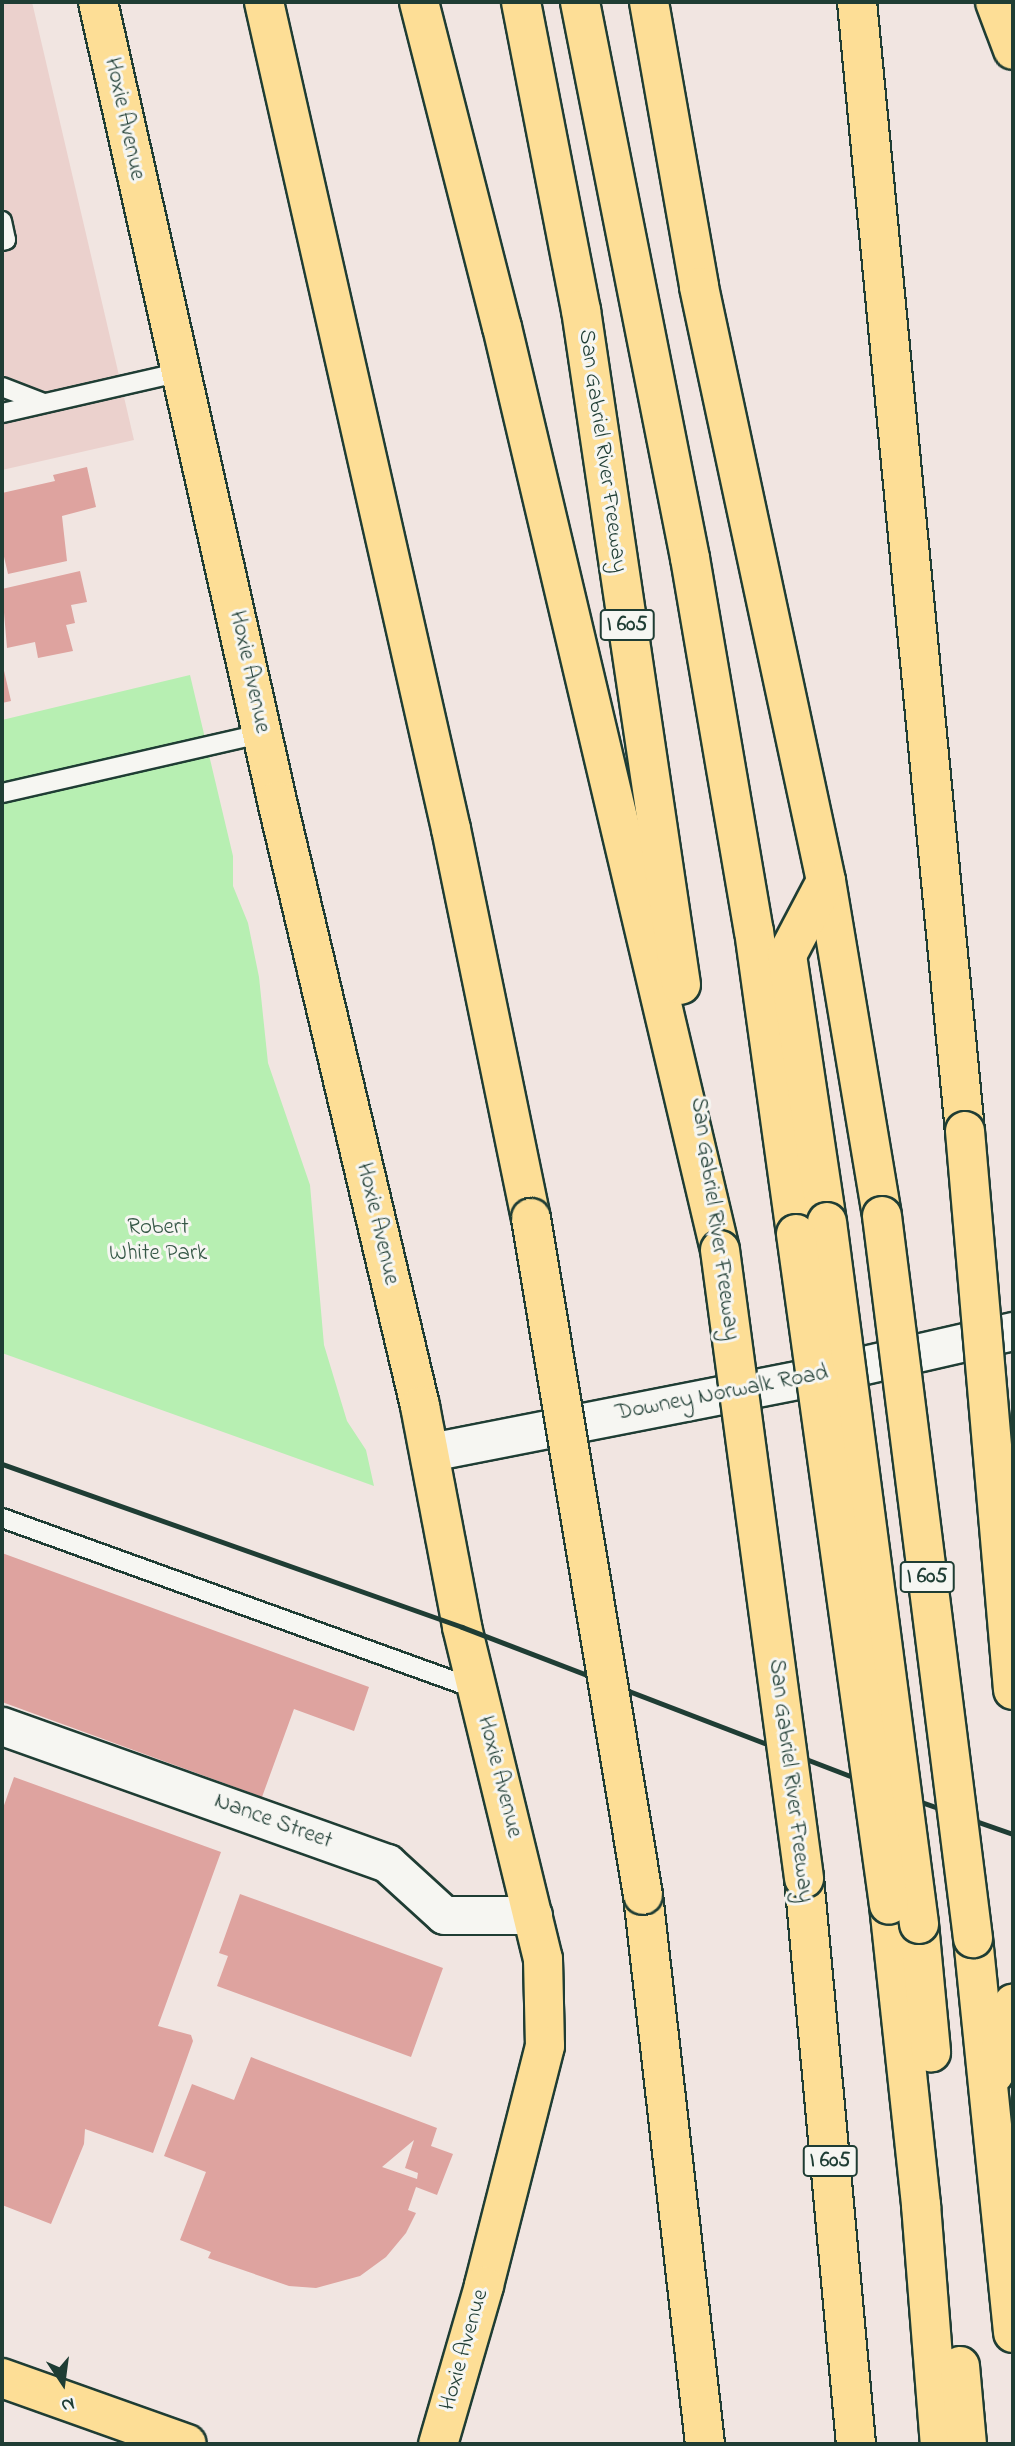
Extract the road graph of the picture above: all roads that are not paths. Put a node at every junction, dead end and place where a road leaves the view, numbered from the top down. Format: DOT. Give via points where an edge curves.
graph roads {
  1 [pos="99,2"];
  2 [pos="236,2"];
  3 [pos="264,2"];
  4 [pos="419,2"];
  5 [pos="521,2"];
  6 [pos="580,2"];
  7 [pos="649,2"];
  8 [pos="857,2"];
  9 [pos="995,2"];
  10 [pos="1013,50"];
  11 [pos="2,221"];
  12 [pos="2,241"];
  13 [pos="181,372"];
  14 [pos="2,387"];
  15 [pos="44,403"];
  16 [pos="2,413"];
  17 [pos="387,554"];
  18 [pos="263,733"];
  19 [pos="2,793"];
  20 [pos="826,881"];
  21 [pos="812,1228"];
  22 [pos="720,1250"];
  23 [pos="1013,1331"];
  24 [pos="430,1452"];
  25 [pos="2,1518"];
  26 [pos="477,1689"];
  27 [pos="1013,1690"];
  28 [pos="2,1726"];
  29 [pos="533,1915"];
  30 [pos="904,1915"];
  31 [pos="1013,2004"];
  32 [pos="988,2096"];
  33 [pos="1013,2333"];
  34 [pos="2,2378"];
  35 [pos="187,2444"];
  36 [pos="438,2444"];
  37 [pos="705,2444"];
  38 [pos="856,2444"];
  39 [pos="940,2444"];
  40 [pos="967,2444"];
  1 -- 13 [label="main road, Hoxie Avenue"];
  2 -- 17 [label="main road"];
  3 -- 17 [label="main road"];
  4 -- 22 [label="main road" via="502,327"];
  5 -- 22 [label="main road, San Gabriel River Freeway / I 605" via="581,310"];
  6 -- 21 [label="main road" via="690,558 754,931"];
  7 -- 20 [label="main road, I 605" via="699,287"];
  8 -- 27 [label="main road, bridge" via="965,1131"];
  9 -- 10 [label="main road"];
  11 -- 12 [label="lane" via="6,240"];
  13 -- 15 [label="lane"];
  13 -- 18 [label="main road, Hoxie Avenue"];
  14 -- 15 [label="lane"];
  15 -- 16 [label="lane"];
  17 -- 37 [label="main road, bridge" via="451,829 531,1218 643,1895"];
  18 -- 19 [label="lane"];
  18 -- 24 [label="main road, Hoxie Avenue"];
  20 -- 21 [label="main road" via="787,955"];
  20 -- 32 [label="main road, I 605, bridge" via="882,1216 973,1938"];
  21 -- 30 [label="main road, bridge"];
  22 -- 38 [label="main road, San Gabriel River Freeway / I 605, bridge" via="804,1878"];
  23 -- 24 [label="street, Downey Norwalk Road" via="816,1376"];
  24 -- 26 [label="main road, Hoxie Avenue"];
  25 -- 26 [label="lane"];
  26 -- 29 [label="main road, Hoxie Avenue"];
  28 -- 29 [label="street, Nance Street" via="387,1863 444,1915"];
  29 -- 36 [label="main road, Hoxie Avenue" via="543,1959 545,2046"];
  30 -- 39 [label="main road"];
  30 -- 40 [label="main road"];
  31 -- 32 [label="main road"];
  32 -- 33 [label="main road, I 605"];
  34 -- 35 [label="main road"];
}
